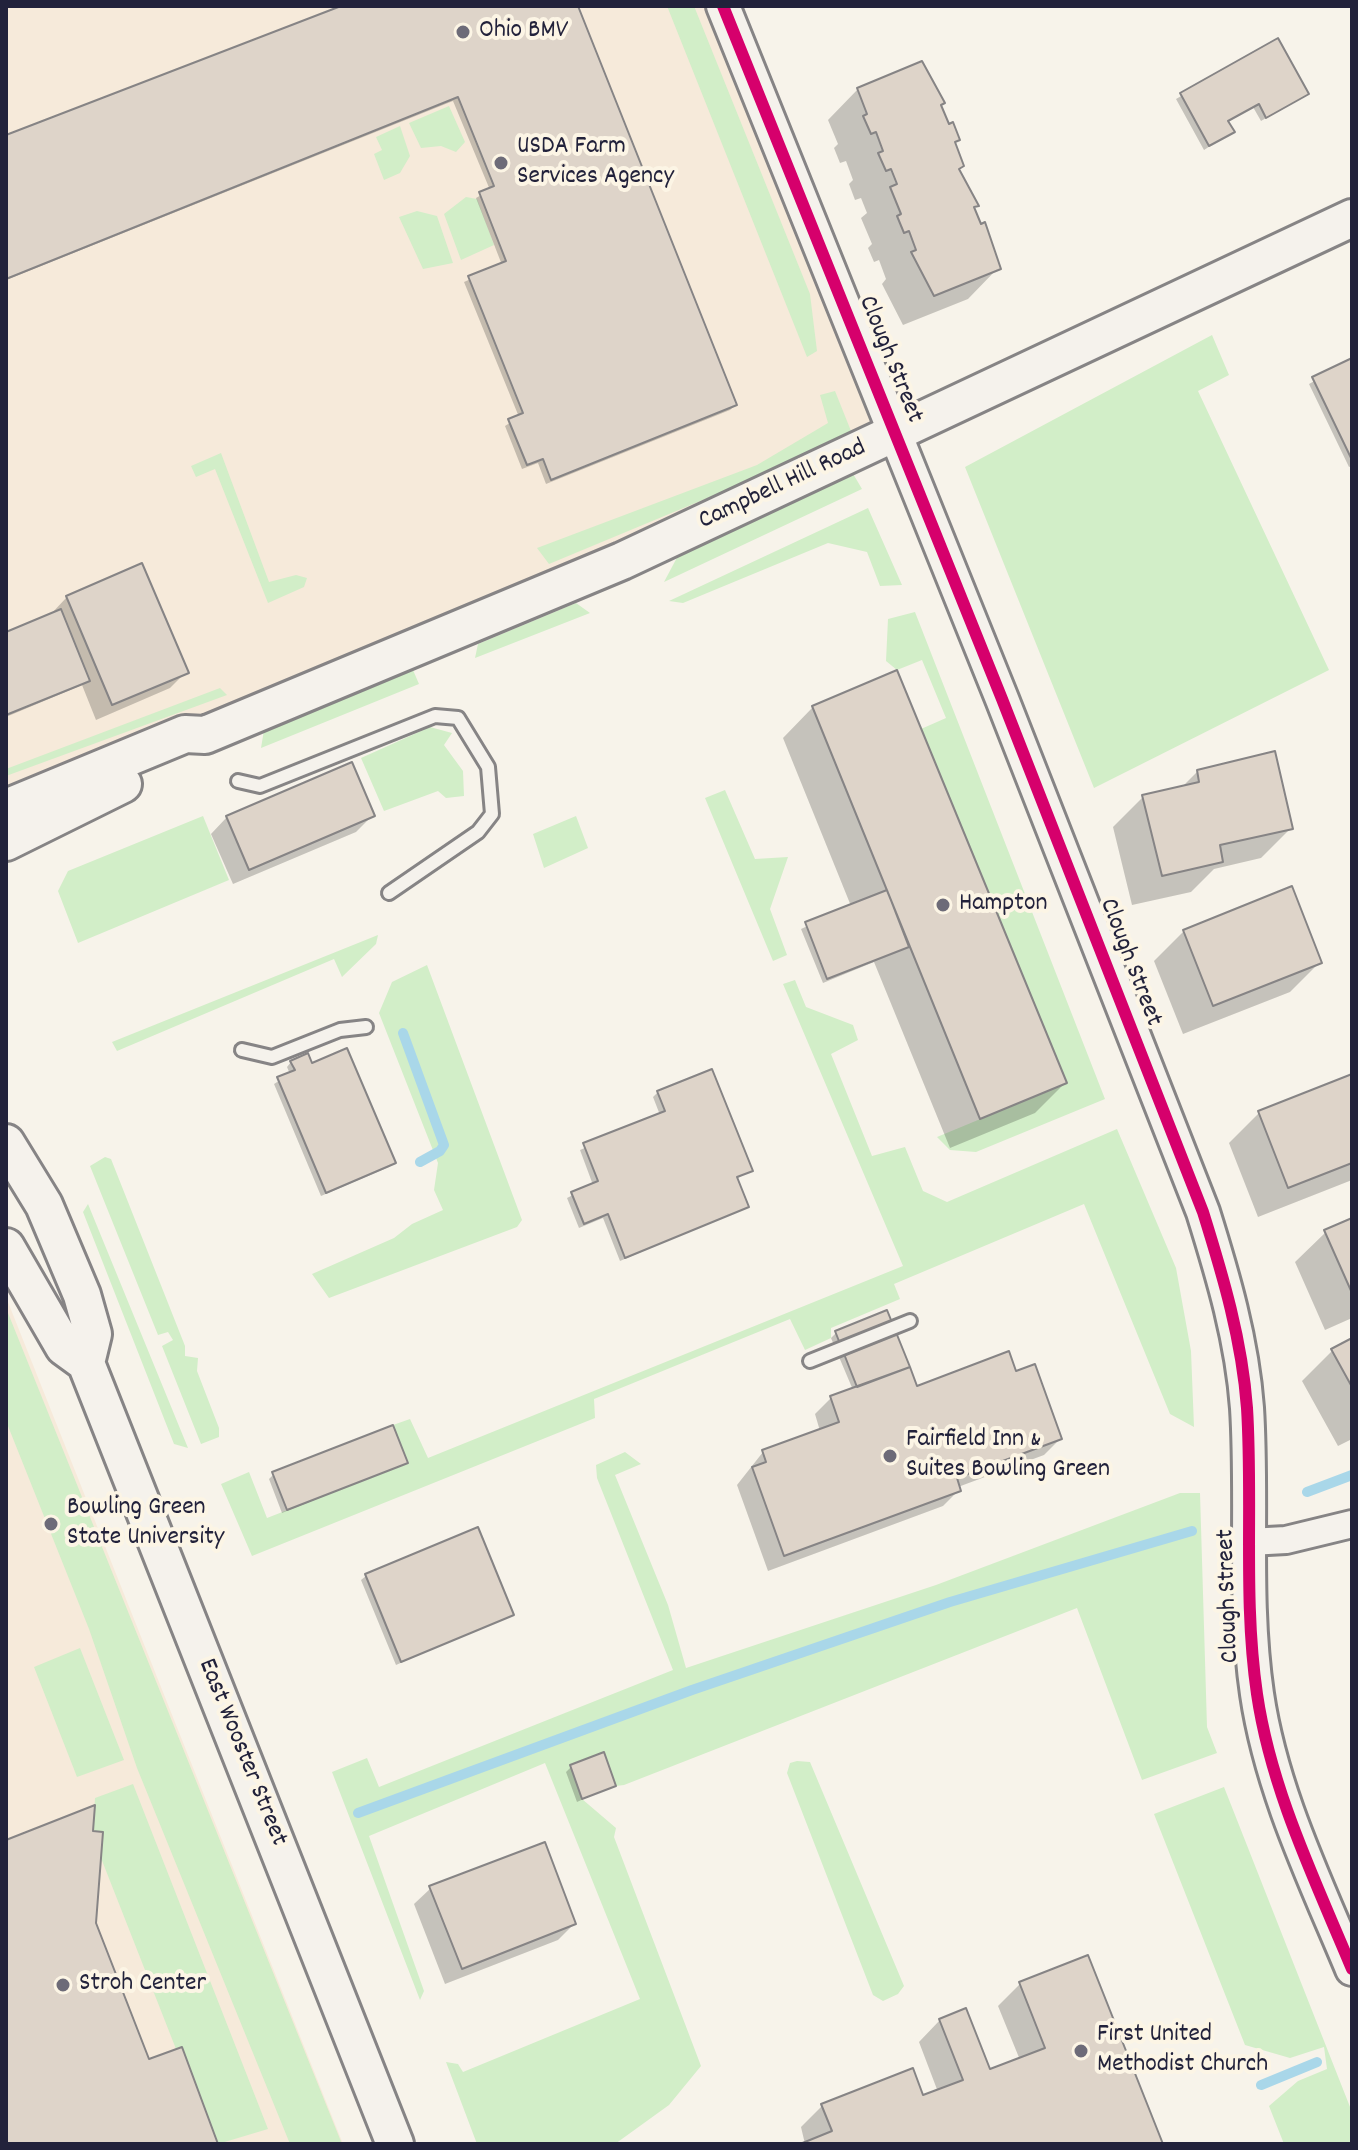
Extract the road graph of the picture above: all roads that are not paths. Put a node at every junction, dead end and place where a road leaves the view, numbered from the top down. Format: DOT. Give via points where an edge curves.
graph roads {
  1 [pos="723,6"];
  2 [pos="1352,218"];
  3 [pos="895,434"];
  4 [pos="205,735"];
  5 [pos="238,781"];
  6 [pos="6,808"];
  7 [pos="6,842"];
  8 [pos="389,893"];
  9 [pos="366,1027"];
  10 [pos="242,1050"];
  11 [pos="6,1143"];
  12 [pos="6,1247"];
  13 [pos="910,1321"];
  14 [pos="810,1361"];
  15 [pos="86,1363"];
  16 [pos="1352,1524"];
  17 [pos="1249,1542"];
  18 [pos="1352,1969"];
  19 [pos="395,2144"];
  1 -- 3 [label="street, Clough Street"];
  2 -- 3 [label="main road, Campbell Hill Road"];
  3 -- 4 [label="main road, Campbell Hill Road" via="622,561"];
  3 -- 17 [label="street, Clough Street" via="1203,1212 1242,1358"];
  4 -- 6 [label="main road, Campbell Hill Road" via="185,734"];
  4 -- 7 [label="main road, Campbell Hill Road" via="193,749"];
  5 -- 8 [label="lane" via="260,786 435,716 458,718 488,767 492,814 478,832"];
  9 -- 10 [label="lane" via="340,1030 272,1057"];
  11 -- 15 [label="main road, East Wooster Street" via="44,1205 82,1295 93,1334"];
  12 -- 15 [label="main road, East Wooster Street" via="64,1347"];
  13 -- 14 [label="lane"];
  15 -- 19 [label="main road, East Wooster Street"];
  16 -- 17 [label="street" via="1286,1540"];
  17 -- 18 [label="street, Clough Street" via="1250,1619 1268,1753"];
}
